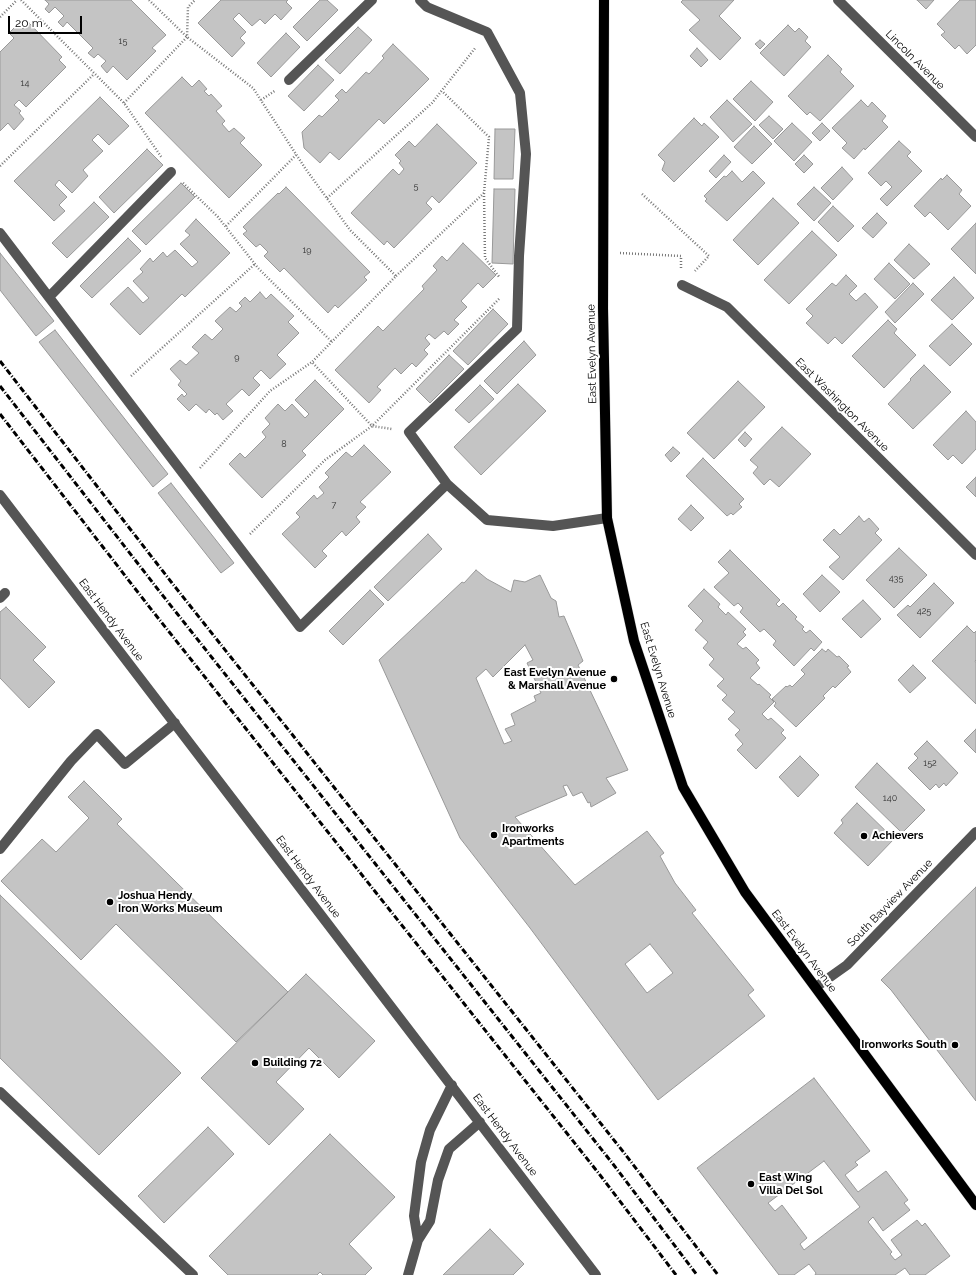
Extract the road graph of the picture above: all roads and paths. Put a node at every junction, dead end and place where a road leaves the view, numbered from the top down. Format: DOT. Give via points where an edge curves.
graph roads {
  1 [pos="17,0"];
  2 [pos="149,0"];
  3 [pos="195,0"];
  4 [pos="372,0"];
  5 [pos="420,0"];
  6 [pos="604,0"];
  7 [pos="838,0"];
  8 [pos="0,17"];
  9 [pos="487,32"];
  10 [pos="186,36"];
  11 [pos="94,74"];
  12 [pos="289,80"];
  13 [pos="442,91"];
  14 [pos="124,103"];
  15 [pos="976,137"];
  16 [pos="296,155"];
  17 [pos="0,166"];
  18 [pos="171,172"];
  19 [pos="484,193"];
  20 [pos="642,194"];
  21 [pos="326,198"];
  22 [pos="226,226"];
  23 [pos="0,233"];
  24 [pos="603,252"];
  25 [pos="255,264"];
  26 [pos="396,276"];
  27 [pos="682,285"];
  28 [pos="513,289"];
  29 [pos="49,298"];
  30 [pos="312,362"];
  31 [pos="118,388"];
  32 [pos="372,426"];
  33 [pos="409,432"];
  34 [pos="189,480"];
  35 [pos="446,484"];
  36 [pos="0,495"];
  37 [pos="608,518"];
  38 [pos="238,546"];
  39 [pos="976,555"];
  40 [pos="175,723"];
  41 [pos="976,832"];
  42 [pos="0,849"];
  43 [pos="816,987"];
  44 [pos="452,1085"];
  45 [pos="0,1092"];
  46 [pos="480,1122"];
  47 [pos="976,1205"];
  48 [pos="418,1240"];
  49 [pos="193,1275"];
  50 [pos="408,1275"];
  51 [pos="596,1275"];
  1 -- 8 [label="path"];
  2 -- 10 [label="path"];
  3 -- 10 [label="path" via="188,7"];
  4 -- 12 [label="street"];
  5 -- 9 [label="street" via="427,7"];
  6 -- 24 [label="main road, East Evelyn Avenue"];
  7 -- 15 [label="street, Lincoln Avenue"];
  9 -- 13 [label="path"];
  9 -- 28 [label="street" via="520,93 526,154"];
  10 -- 14 [label="path"];
  10 -- 16 [label="path" via="253,88"];
  11 -- 17 [label="path"];
  13 -- 19 [label="path" via="489,137"];
  13 -- 21 [label="path" via="432,103"];
  16 -- 21 [label="path"];
  16 -- 22 [label="path"];
  18 -- 29 [label="street"];
  19 -- 26 [label="path"];
  19 -- 28 [label="path" via="486,258"];
  20 -- 27 [label="path" via="709,256"];
  21 -- 26 [label="path" via="350,230"];
  23 -- 29 [label="street"];
  24 -- 27 [label="path" via="681,256"];
  24 -- 37 [label="main road, East Evelyn Avenue"];
  25 -- 31 [label="path"];
  26 -- 30 [label="path"];
  27 -- 39 [label="street, East Washington Avenue" via="727,307"];
  28 -- 32 [label="path"];
  28 -- 33 [label="street" via="517,329"];
  29 -- 31 [label="street"];
  30 -- 32 [label="path"];
  30 -- 34 [label="path" via="270,391"];
  31 -- 34 [label="street"];
  32 -- 33 [label="path"];
  32 -- 38 [label="path" via="325,460"];
  33 -- 35 [label="street"];
  34 -- 38 [label="street"];
  35 -- 37 [label="street" via="487,520 553,526"];
  35 -- 38 [label="street" via="300,627"];
  36 -- 40 [label="street, East Hendy Avenue"];
  37 -- 43 [label="main road, East Evelyn Avenue" via="634,641 683,787 745,892"];
  40 -- 42 [label="street" via="125,764 97,734 71,761"];
  40 -- 44 [label="street, East Hendy Avenue"];
  41 -- 43 [label="street, South Bayview Avenue" via="847,964"];
  43 -- 47 [label="main road, East Evelyn Avenue"];
  44 -- 46 [label="street, East Hendy Avenue"];
  44 -- 48 [label="street" via="430,1130 421,1162 414,1216"];
  45 -- 49 [label="street"];
  46 -- 48 [label="street" via="449,1149 438,1180 430,1221"];
  46 -- 51 [label="street, East Hendy Avenue"];
  48 -- 50 [label="street"];
}
